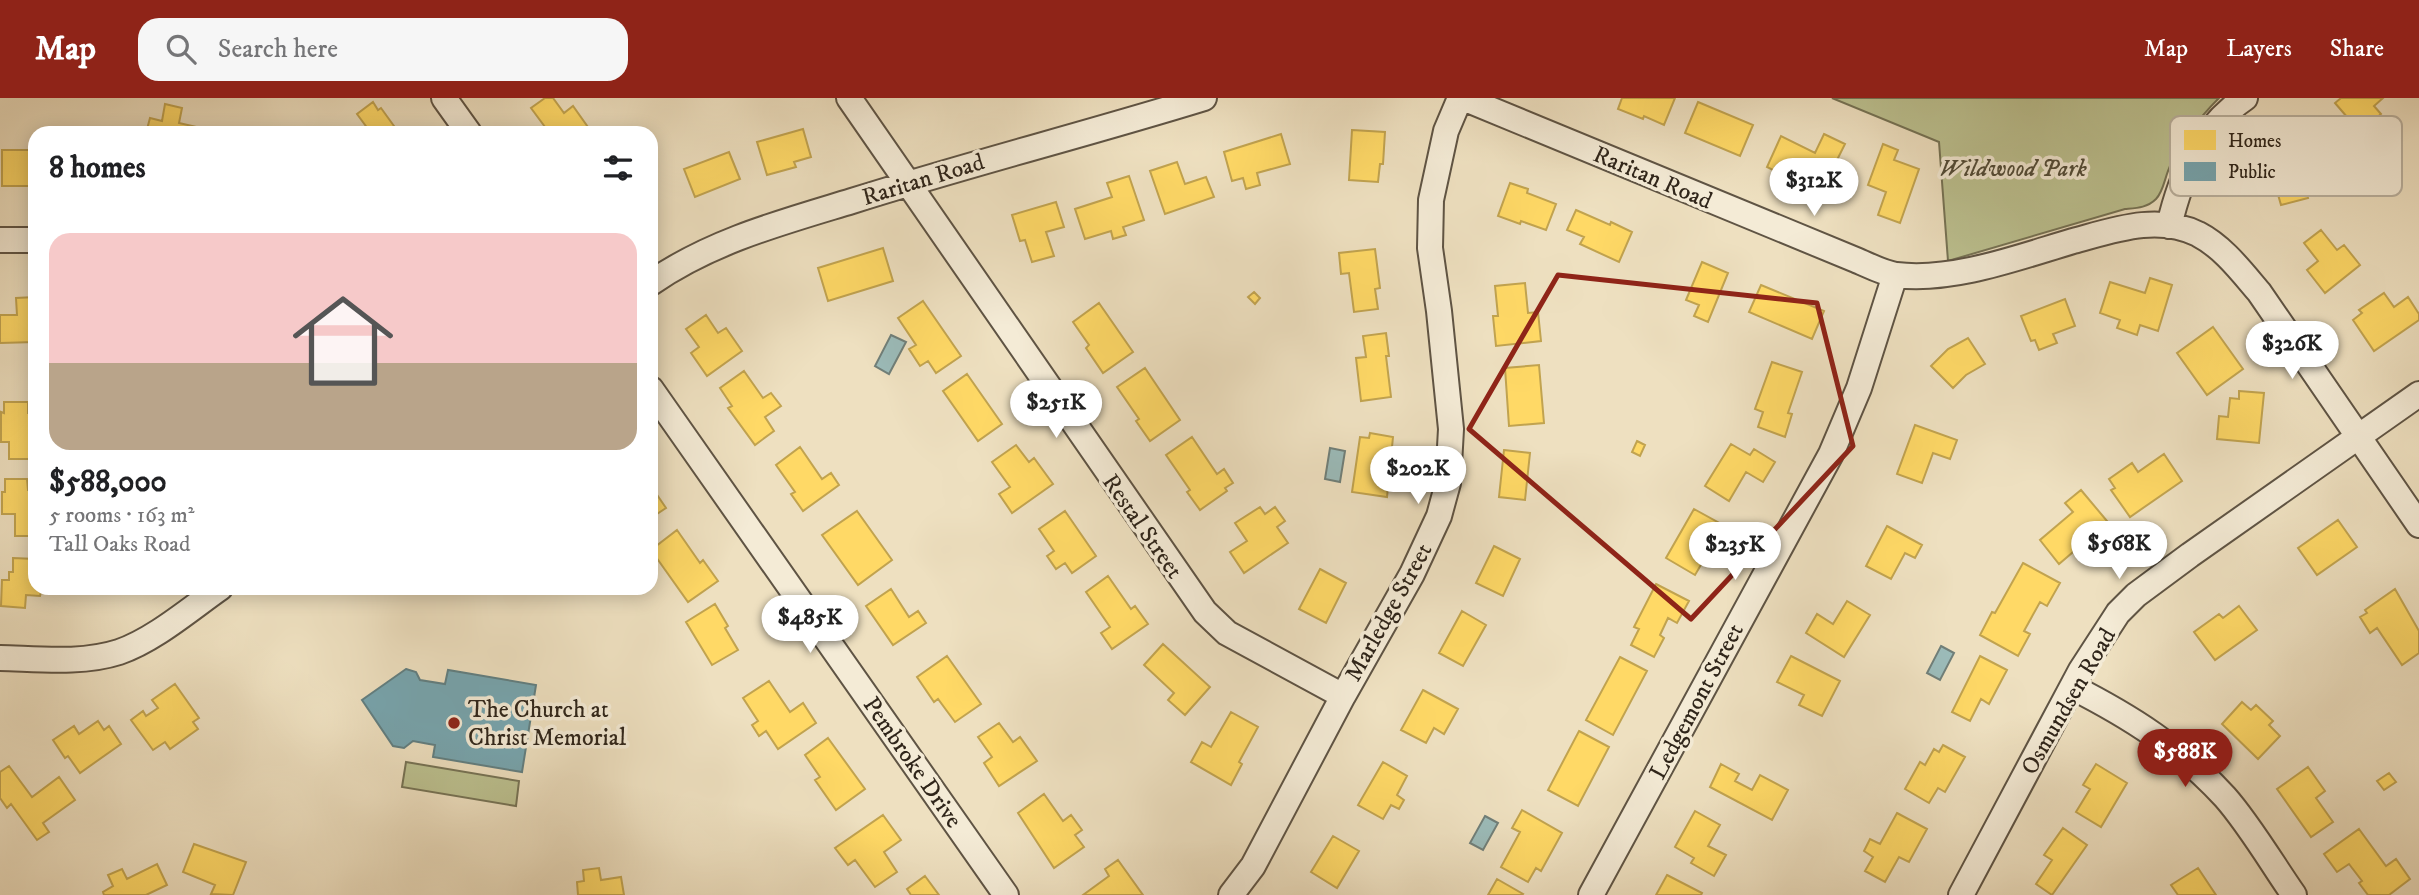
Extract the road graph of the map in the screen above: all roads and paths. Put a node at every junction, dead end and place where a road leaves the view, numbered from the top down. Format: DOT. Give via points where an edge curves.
graph roads {
  1 [pos="444,98"];
  2 [pos="849,98"];
  3 [pos="1204,98"];
  4 [pos="1462,98"];
  5 [pos="2245,98"];
  6 [pos="2223,116"];
  7 [pos="464,126"];
  8 [pos="906,184"];
  9 [pos="2176,196"];
  10 [pos="2169,226"];
  11 [pos="0,240"];
  12 [pos="28,240"];
  13 [pos="1895,275"];
  14 [pos="658,279"];
  15 [pos="2419,394"];
  16 [pos="658,399"];
  17 [pos="2358,437"];
  18 [pos="2419,525"];
  19 [pos="210,595"];
  20 [pos="0,657"];
  21 [pos="2072,687"];
  22 [pos="1343,696"];
  23 [pos="1006,895"];
  24 [pos="1231,895"];
  25 [pos="1591,895"];
  26 [pos="1961,895"];
  27 [pos="2294,895"];
  1 -- 7 [label="street"];
  2 -- 8 [label="street, Restal Street"];
  3 -- 8 [label="street, Raritan Road"];
  4 -- 13 [label="street, Raritan Road"];
  4 -- 22 [label="street, Marledge Street" via="1446,131 1431,200 1430,248 1449,407 1448,483 1439,516 1412,574"];
  5 -- 6 [label="street"];
  8 -- 14 [label="street, Raritan Road" via="731,240"];
  8 -- 22 [label="street, Restal Street" via="1205,612 1227,633"];
  9 -- 10 [label="street"];
  10 -- 13 [label="street, Raritan Road" via="2116,228 1983,267"];
  10 -- 17 [label="street, Raritan Road" via="2196,233 2231,259 2259,292"];
  11 -- 12 [label="street"];
  13 -- 25 [label="street, Ledgemont Street" via="1859,388 1831,454"];
  15 -- 17 [label="street, Osmundsen Road"];
  16 -- 23 [label="street, Pembroke Drive"];
  17 -- 18 [label="street, Raritan Road"];
  17 -- 21 [label="street, Osmundsen Road" via="2136,595 2118,613"];
  19 -- 20 [label="street" via="120,652 92,658"];
  21 -- 26 [label="street, Osmundsen Road"];
  21 -- 27 [label="street" via="2150,730 2190,762 2227,799"];
  22 -- 24 [label="street, Marledge Street" via="1253,866"];
}
